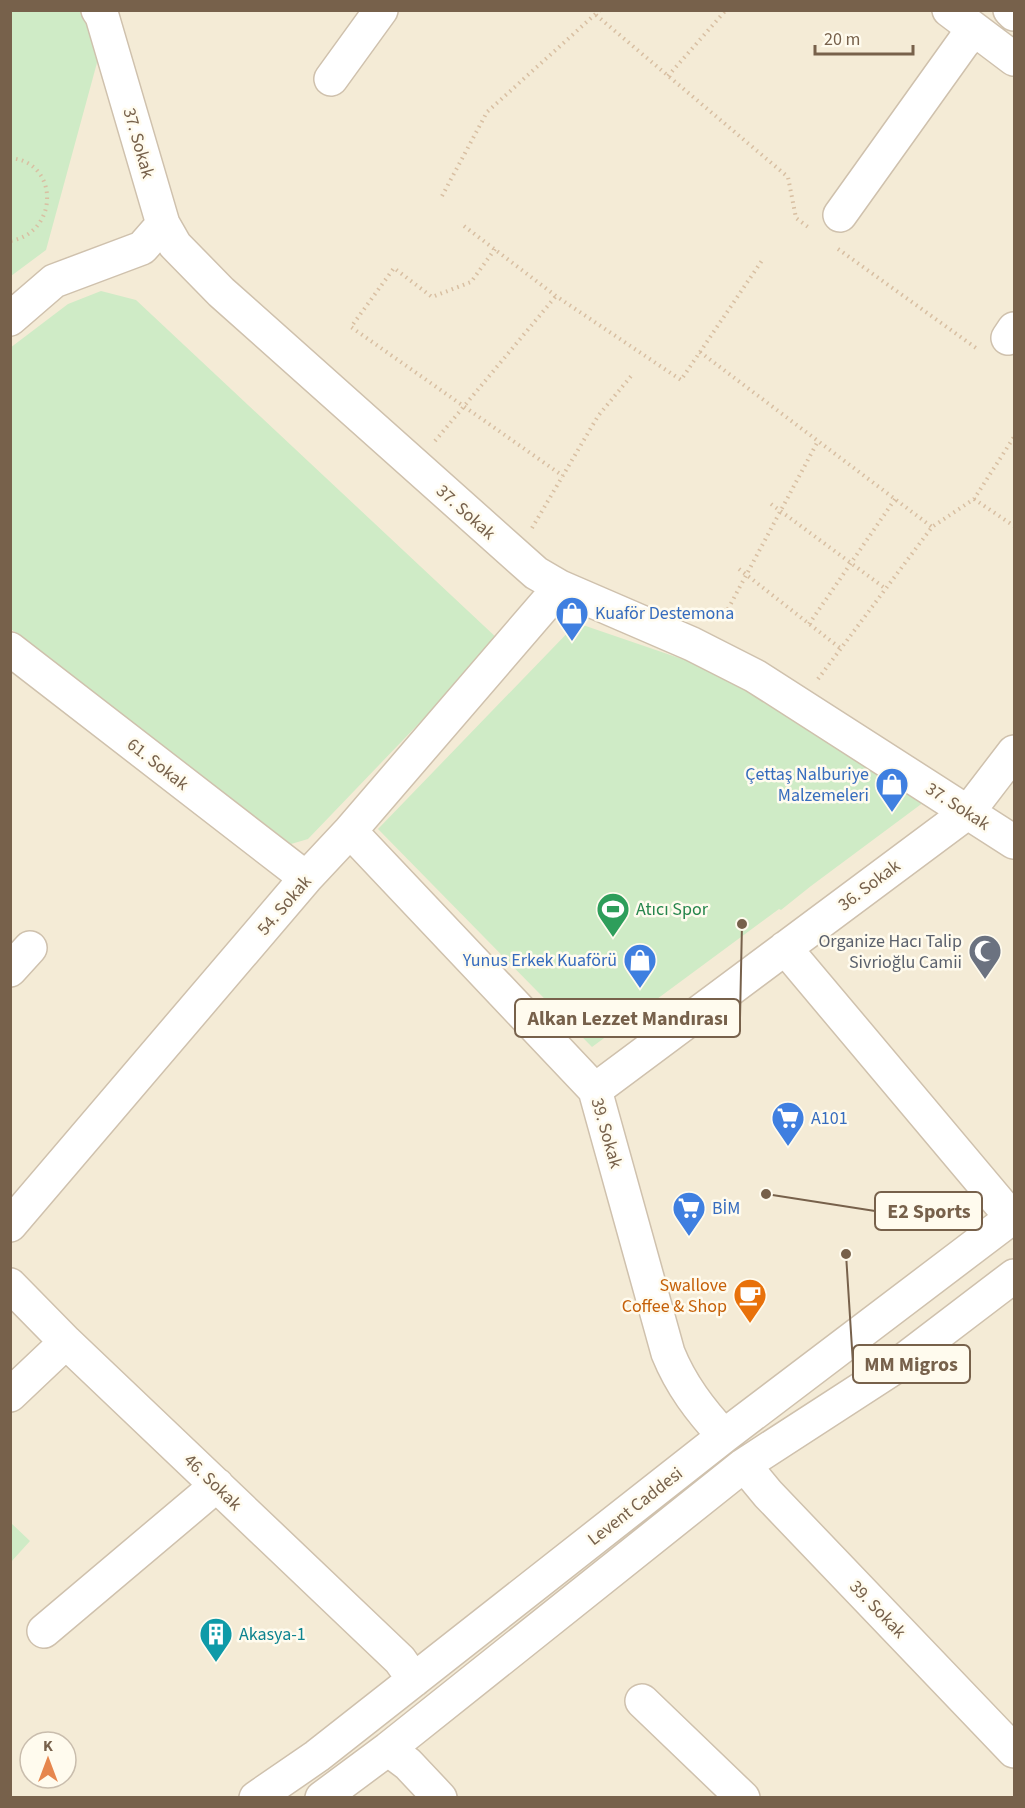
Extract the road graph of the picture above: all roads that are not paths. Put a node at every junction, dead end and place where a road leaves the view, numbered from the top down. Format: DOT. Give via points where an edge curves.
graph roads {
  1 [pos="381,10"];
  2 [pos="949,10"];
  3 [pos="1010,10"];
  4 [pos="100,12"];
  5 [pos="1014,14"];
  6 [pos="975,30"];
  7 [pos="1014,59"];
  8 [pos="331,79"];
  9 [pos="163,225"];
  10 [pos="830,231"];
  11 [pos="10,319"];
  12 [pos="560,587"];
  13 [pos="10,649"];
  14 [pos="1014,752"];
  15 [pos="968,812"];
  16 [pos="350,831"];
  17 [pos="1014,842"];
  18 [pos="306,878"];
  19 [pos="785,948"];
  20 [pos="595,1090"];
  21 [pos="1013,1217"];
  22 [pos="10,1225"];
  23 [pos="1014,1276"];
  24 [pos="10,1285"];
  25 [pos="66,1342"];
  26 [pos="10,1395"];
  27 [pos="724,1436"];
  28 [pos="744,1465"];
  29 [pos="217,1485"];
  30 [pos="44,1631"];
  31 [pos="414,1680"];
  32 [pos="642,1701"];
  33 [pos="388,1749"];
  34 [pos="1014,1751"];
  35 [pos="256,1797"];
  36 [pos="322,1797"];
  37 [pos="440,1797"];
  38 [pos="743,1797"];
  1 -- 8 [label="street"];
  2 -- 6 [label="street"];
  3 -- 5 [label="street"];
  4 -- 9 [label="street, 37. Sokak"];
  6 -- 7 [label="street"];
  6 -- 10 [label="street"];
  9 -- 11 [label="street" via="142,248 54,281"];
  9 -- 12 [label="street, 37. Sokak" via="175,244 221,292 512,553"];
  12 -- 15 [label="street, 37. Sokak" via="755,675"];
  12 -- 16 [label="street, 54. Sokak"];
  13 -- 18 [label="street, 61. Sokak"];
  14 -- 15 [label="street, 36. Sokak"];
  15 -- 17 [label="street, 37. Sokak"];
  15 -- 19 [label="street, 36. Sokak"];
  16 -- 18 [label="street, 54. Sokak"];
  16 -- 20 [label="street, 39. Sokak"];
  18 -- 22 [label="street, 54. Sokak"];
  19 -- 20 [label="street, 36. Sokak"];
  19 -- 21 [label="street"];
  20 -- 27 [label="street, 39. Sokak" via="668,1353 691,1398"];
  21 -- 27 [label="street, Levent Caddesi"];
  23 -- 28 [label="street, Levent Caddesi" via="892,1369"];
  24 -- 25 [label="street, 46. Sokak"];
  25 -- 26 [label="street"];
  25 -- 29 [label="street, 46. Sokak"];
  27 -- 31 [label="street, Levent Caddesi"];
  28 -- 33 [label="street, Levent Caddesi"];
  28 -- 34 [label="street, 39. Sokak"];
  29 -- 30 [label="street"];
  29 -- 31 [label="street, 46. Sokak" via="400,1660"];
  31 -- 35 [label="street, Levent Caddesi"];
  32 -- 38 [label="street"];
  33 -- 36 [label="street, Levent Caddesi"];
  33 -- 37 [label="street"];
}
